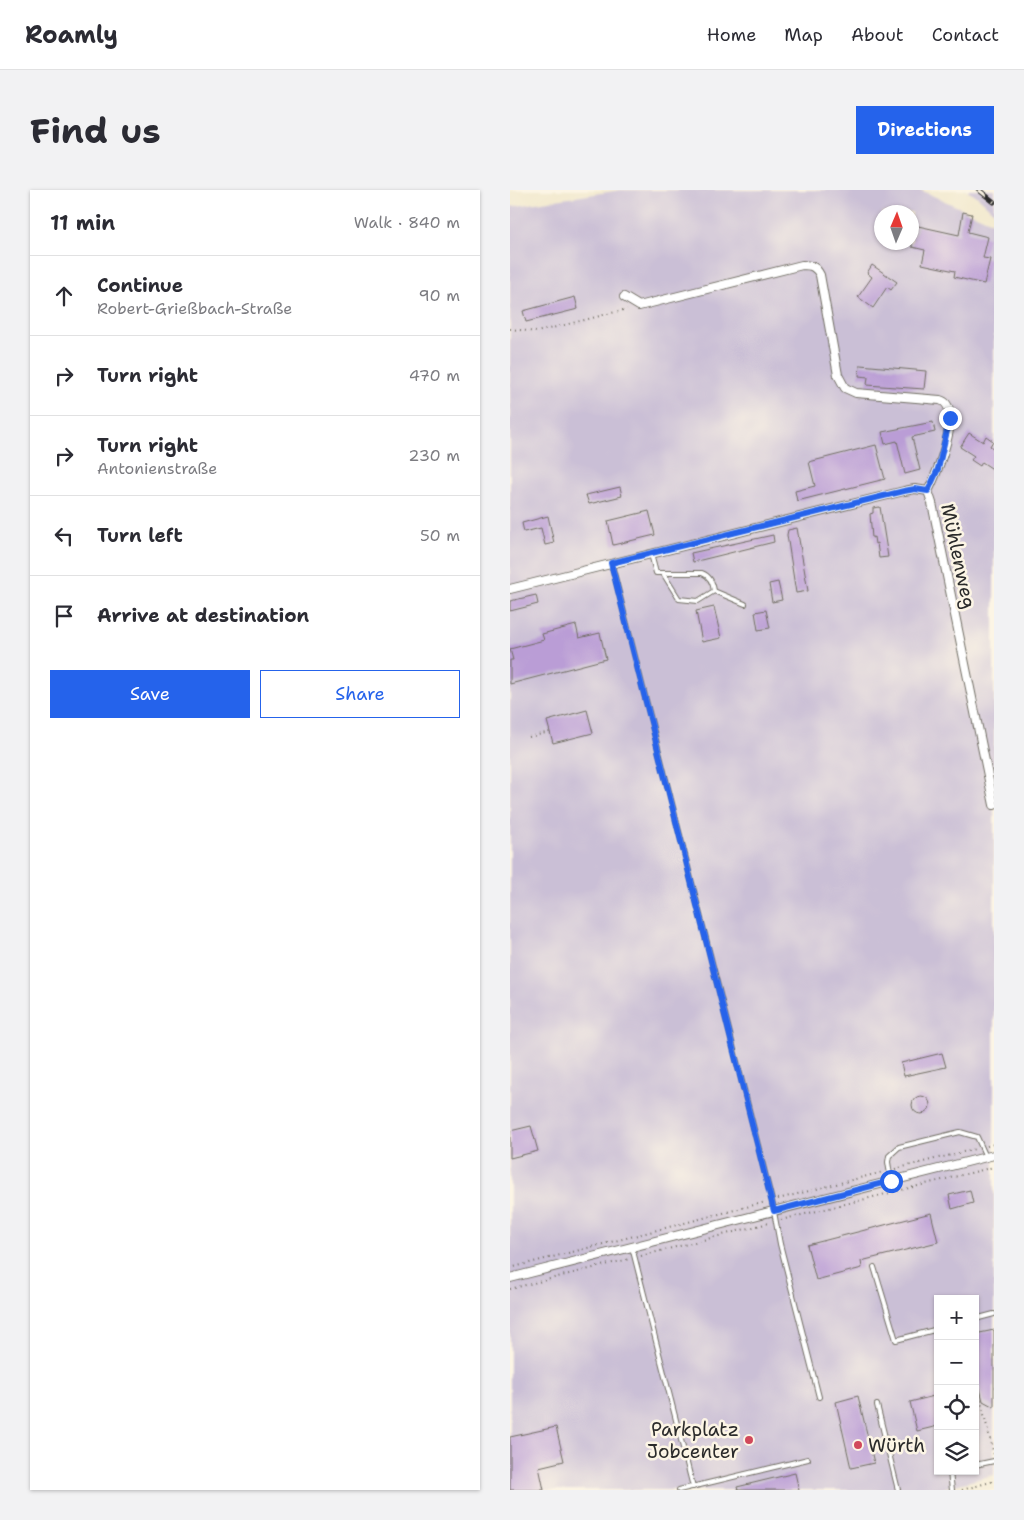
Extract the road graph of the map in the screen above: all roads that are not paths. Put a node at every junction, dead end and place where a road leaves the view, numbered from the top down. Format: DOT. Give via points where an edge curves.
graph roads {
  1 [pos="624,296"];
  2 [pos="928,491"];
  3 [pos="651,554"];
  4 [pos="611,563"];
  5 [pos="664,575"];
  6 [pos="510,589"];
  7 [pos="714,591"];
  8 [pos="745,604"];
  9 [pos="994,805"];
  10 [pos="990,1156"];
  11 [pos="891,1181"];
  12 [pos="774,1211"];
  13 [pos="632,1247"];
  14 [pos="874,1267"];
  15 [pos="510,1278"];
  16 [pos="994,1314"];
  17 [pos="979,1318"];
  18 [pos="934,1330"];
  19 [pos="819,1397"];
  20 [pos="877,1405"];
  21 [pos="808,1459"];
  22 [pos="994,1461"];
  23 [pos="979,1464"];
  24 [pos="950,1475"];
  25 [pos="693,1486"];
  26 [pos="679,1490"];
  27 [pos="898,1490"];
  28 [pos="952,1490"];
  1 -- 2 [label="street" via="640,306 811,265 820,275 838,375 845,388 856,393 940,400 949,404 949,429 936,477"];
  2 -- 3 [label="street" via="904,491"];
  2 -- 9 [label="street, Mühlenweg"];
  3 -- 4 [label="street"];
  3 -- 5 [label="lane" via="656,573"];
  4 -- 6 [label="street"];
  4 -- 12 [label="lane"];
  5 -- 7 [label="lane" via="702,573 713,584"];
  5 -- 7 [label="lane" via="679,599 698,601"];
  7 -- 8 [label="lane"];
  10 -- 11 [label="street"];
  10 -- 11 [label="lane" via="977,1137 960,1132 899,1147 890,1156"];
  11 -- 12 [label="street"];
  12 -- 13 [label="street"];
  12 -- 19 [label="lane"];
  13 -- 15 [label="street"];
  13 -- 25 [label="lane"];
  14 -- 18 [label="lane" via="896,1340"];
  16 -- 17 [label="lane"];
  20 -- 27 [label="lane"];
  21 -- 25 [label="lane"];
  22 -- 23 [label="lane"];
  24 -- 28 [label="lane"];
  25 -- 26 [label="lane"];
}
